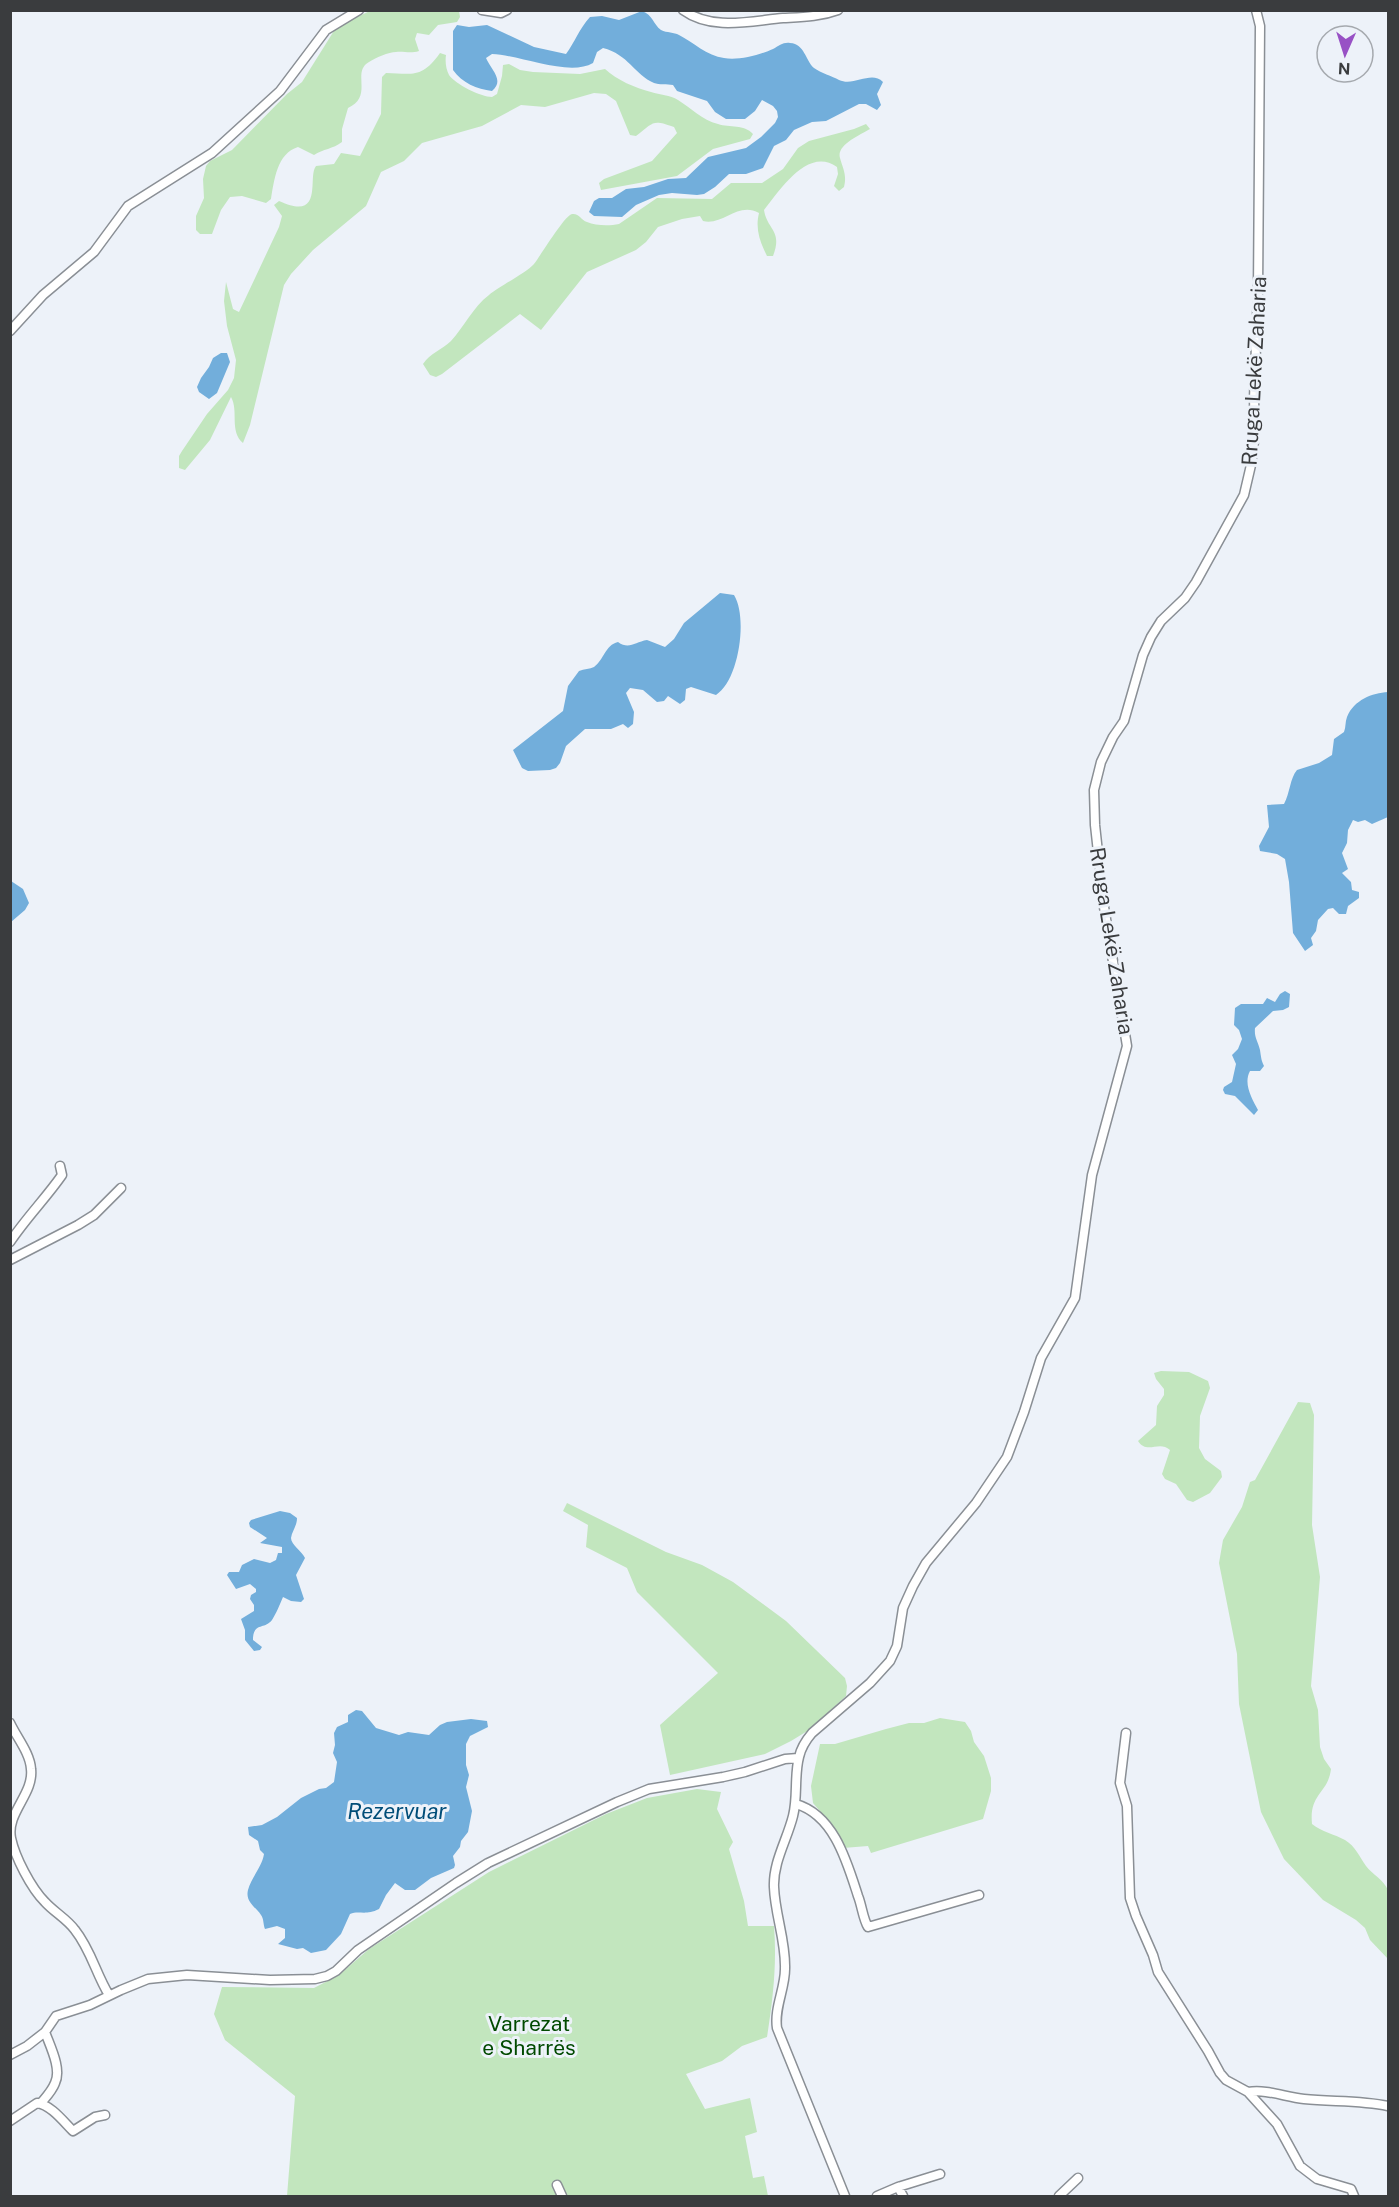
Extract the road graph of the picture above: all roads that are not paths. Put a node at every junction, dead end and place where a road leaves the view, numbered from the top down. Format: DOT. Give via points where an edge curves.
graph roads {
  1 [pos="359,10"];
  2 [pos="482,10"];
  3 [pos="507,10"];
  4 [pos="683,10"];
  5 [pos="838,10"];
  6 [pos="1256,10"];
  7 [pos="10,331"];
  8 [pos="60,1166"];
  9 [pos="121,1188"];
  10 [pos="10,1242"];
  11 [pos="10,1260"];
  12 [pos="10,1723"];
  13 [pos="1126,1733"];
  14 [pos="798,1758"];
  15 [pos="796,1804"];
  16 [pos="979,1895"];
  17 [pos="109,1995"];
  18 [pos="45,2032"];
  19 [pos="10,2055"];
  20 [pos="1248,2092"];
  21 [pos="41,2103"];
  22 [pos="1389,2106"];
  23 [pos="105,2115"];
  24 [pos="10,2121"];
  25 [pos="940,2174"];
  26 [pos="1078,2178"];
  27 [pos="557,2185"];
  28 [pos="898,2187"];
  29 [pos="562,2196"];
  30 [pos="845,2196"];
  31 [pos="877,2196"];
  32 [pos="903,2196"];
  33 [pos="1059,2196"];
  34 [pos="1354,2196"];
  1 -- 7 [label="street" via="326,30 280,91 212,153 128,206 93,252 43,295"];
  2 -- 3 [label="street"];
  4 -- 5 [label="street" via="712,22 731,23 822,16"];
  6 -- 14 [label="street, Rruga Lekë Zaharia" via="1260,26 1260,150 1255,433 1251,465 1244,495 1213,552 1185,598 1151,637 1124,721 1101,762 1094,790 1104,907 1127,1046 1092,1175 1076,1298 1041,1358 1007,1456 913,1586 903,1608 897,1646 890,1661 812,1733"];
  8 -- 10 [label="street" via="62,1174 47,1197"];
  9 -- 11 [label="street" via="78,1226"];
  12 -- 17 [label="street" via="32,1769 29,1787 14,1817 12,1839 34,1889 76,1931"];
  13 -- 20 [label="street" via="1120,1783 1127,1806 1130,1898 1136,1916 1158,1972 1220,2073"];
  14 -- 15 [label="street, Rruga Lekë Zaharia"];
  14 -- 17 [label="street" via="723,1778 649,1790 617,1802 488,1863 358,1950 327,1976 270,1980 164,1976"];
  15 -- 16 [label="street" via="814,1812 832,1831 868,1927"];
  15 -- 30 [label="street, Rruga Lekë Zaharia" via="774,1878 785,1963 776,2023"];
  17 -- 18 [label="street" via="56,2016"];
  18 -- 19 [label="street"];
  18 -- 21 [label="street" via="57,2079"];
  20 -- 22 [label="street" via="1263,2090 1298,2098"];
  20 -- 34 [label="street" via="1277,2124 1300,2166 1317,2179 1351,2189"];
  21 -- 23 [label="street" via="73,2131 95,2116"];
  21 -- 24 [label="street"];
  25 -- 28 [label="street"];
  26 -- 33 [label="street"];
  27 -- 29 [label="street"];
  28 -- 31 [label="street"];
  28 -- 32 [label="street"];
}
